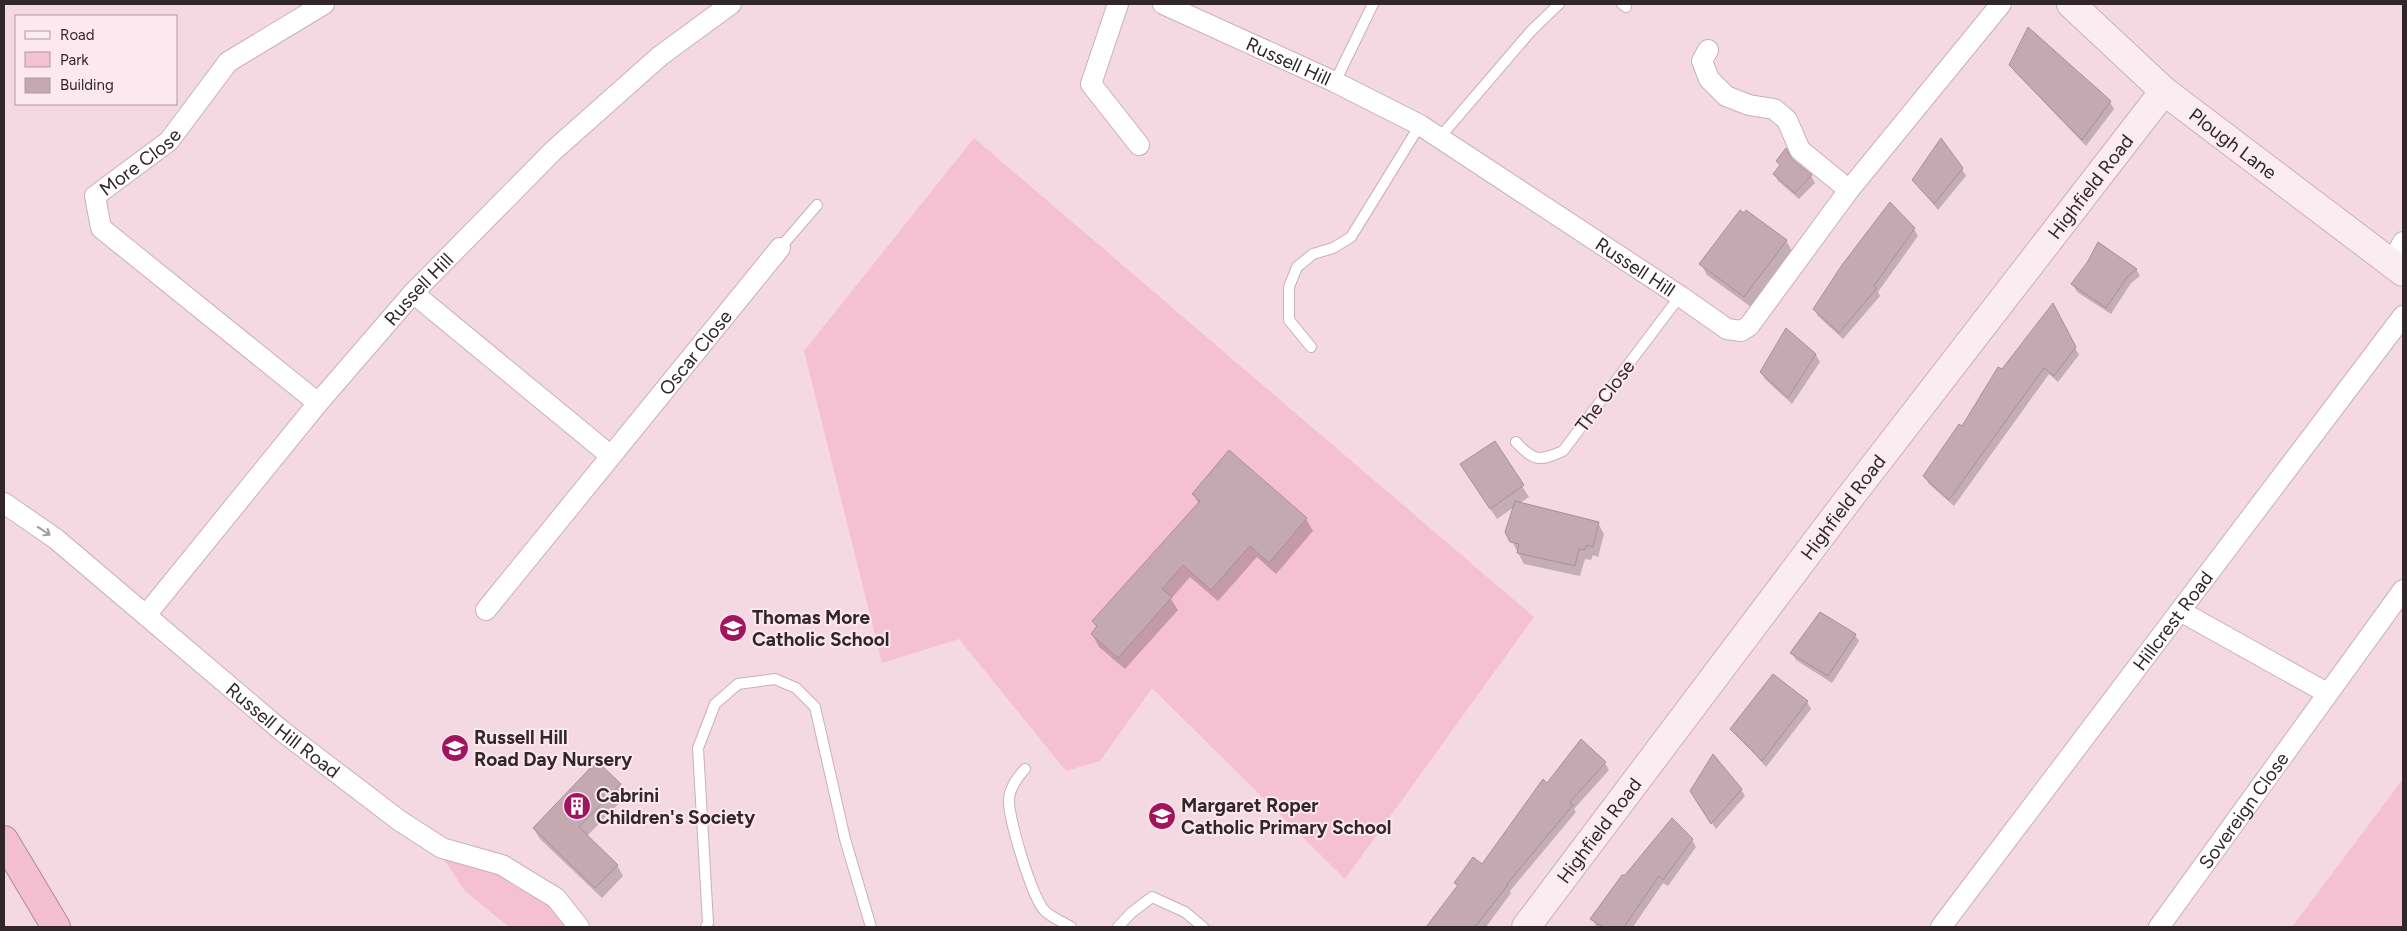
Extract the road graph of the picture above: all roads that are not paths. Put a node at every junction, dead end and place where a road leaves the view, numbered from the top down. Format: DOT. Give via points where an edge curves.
graph roads {
  1 [pos="324,4"];
  2 [pos="732,4"];
  3 [pos="1118,4"];
  4 [pos="1162,4"];
  5 [pos="1373,4"];
  6 [pos="1559,4"];
  7 [pos="2001,4"];
  8 [pos="2071,4"];
  9 [pos="1708,50"];
  10 [pos="1335,82"];
  11 [pos="2164,91"];
  12 [pos="1420,125"];
  13 [pos="1441,136"];
  14 [pos="1139,145"];
  15 [pos="1849,190"];
  16 [pos="817,205"];
  17 [pos="780,248"];
  18 [pos="2399,259"];
  19 [pos="413,293"];
  20 [pos="1680,296"];
  21 [pos="2403,316"];
  22 [pos="1311,347"];
  23 [pos="318,403"];
  24 [pos="1516,442"];
  25 [pos="611,456"];
  26 [pos="4,503"];
  27 [pos="2403,590"];
  28 [pos="486,610"];
  29 [pos="2180,611"];
  30 [pos="146,615"];
  31 [pos="2327,693"];
  32 [pos="1026,769"];
  33 [pos="4,840"];
  34 [pos="56,927"];
  35 [pos="579,927"];
  36 [pos="706,927"];
  37 [pos="871,927"];
  38 [pos="1071,927"];
  39 [pos="1118,927"];
  40 [pos="1203,927"];
  41 [pos="1526,927"];
  42 [pos="1941,927"];
  43 [pos="2159,927"];
  1 -- 23 [label="street, More Close" via="228,62 169,141 95,196 101,228"];
  2 -- 19 [label="street, Russell Hill" via="660,56 553,151"];
  3 -- 14 [label="street" via="1091,84"];
  4 -- 10 [label="street, Russell Hill"];
  5 -- 10 [label="lane"];
  6 -- 13 [label="lane" via="1531,31"];
  7 -- 15 [label="street, Russell Hill"];
  8 -- 11 [label="street, Plough Lane"];
  9 -- 15 [label="street" via="1702,61 1709,79 1726,96 1749,105 1774,109 1787,120 1800,150"];
  10 -- 12 [label="street, Russell Hill"];
  11 -- 18 [label="street, Plough Lane"];
  11 -- 41 [label="street, Highfield Road" via="1850,498"];
  12 -- 13 [label="street, Russell Hill"];
  12 -- 22 [label="lane" via="1351,237 1333,248 1313,254 1297,267 1290,286 1289,320"];
  13 -- 20 [label="street, Russell Hill"];
  15 -- 20 [label="street, Russell Hill" via="1750,326 1740,331 1727,329"];
  16 -- 17 [label="lane"];
  17 -- 25 [label="street, Oscar Close"];
  19 -- 23 [label="street, Russell Hill"];
  19 -- 25 [label="street"];
  20 -- 24 [label="lane, The Close" via="1563,451 1544,459 1529,456"];
  21 -- 29 [label="street, Hillcrest Road"];
  23 -- 30 [label="street, Russell Hill"];
  25 -- 28 [label="street, Oscar Close"];
  26 -- 30 [label="street, Russell Hill Road, one-way" via="56,539"];
  27 -- 31 [label="street, Sovereign Close"];
  29 -- 31 [label="street"];
  29 -- 42 [label="street, Hillcrest Road"];
  30 -- 35 [label="street, Russell Hill Road" via="282,731 400,821 442,848 502,865 556,898"];
  31 -- 43 [label="street, Sovereign Close"];
  32 -- 38 [label="lane" via="1015,780 1009,798 1010,817 1036,897 1044,911"];
  33 -- 34 [label="highway"];
  36 -- 37 [label="lane" via="698,748 715,704 738,684 774,678 796,688 815,707 845,839"];
  39 -- 40 [label="lane" via="1152,897 1186,912"];
}
